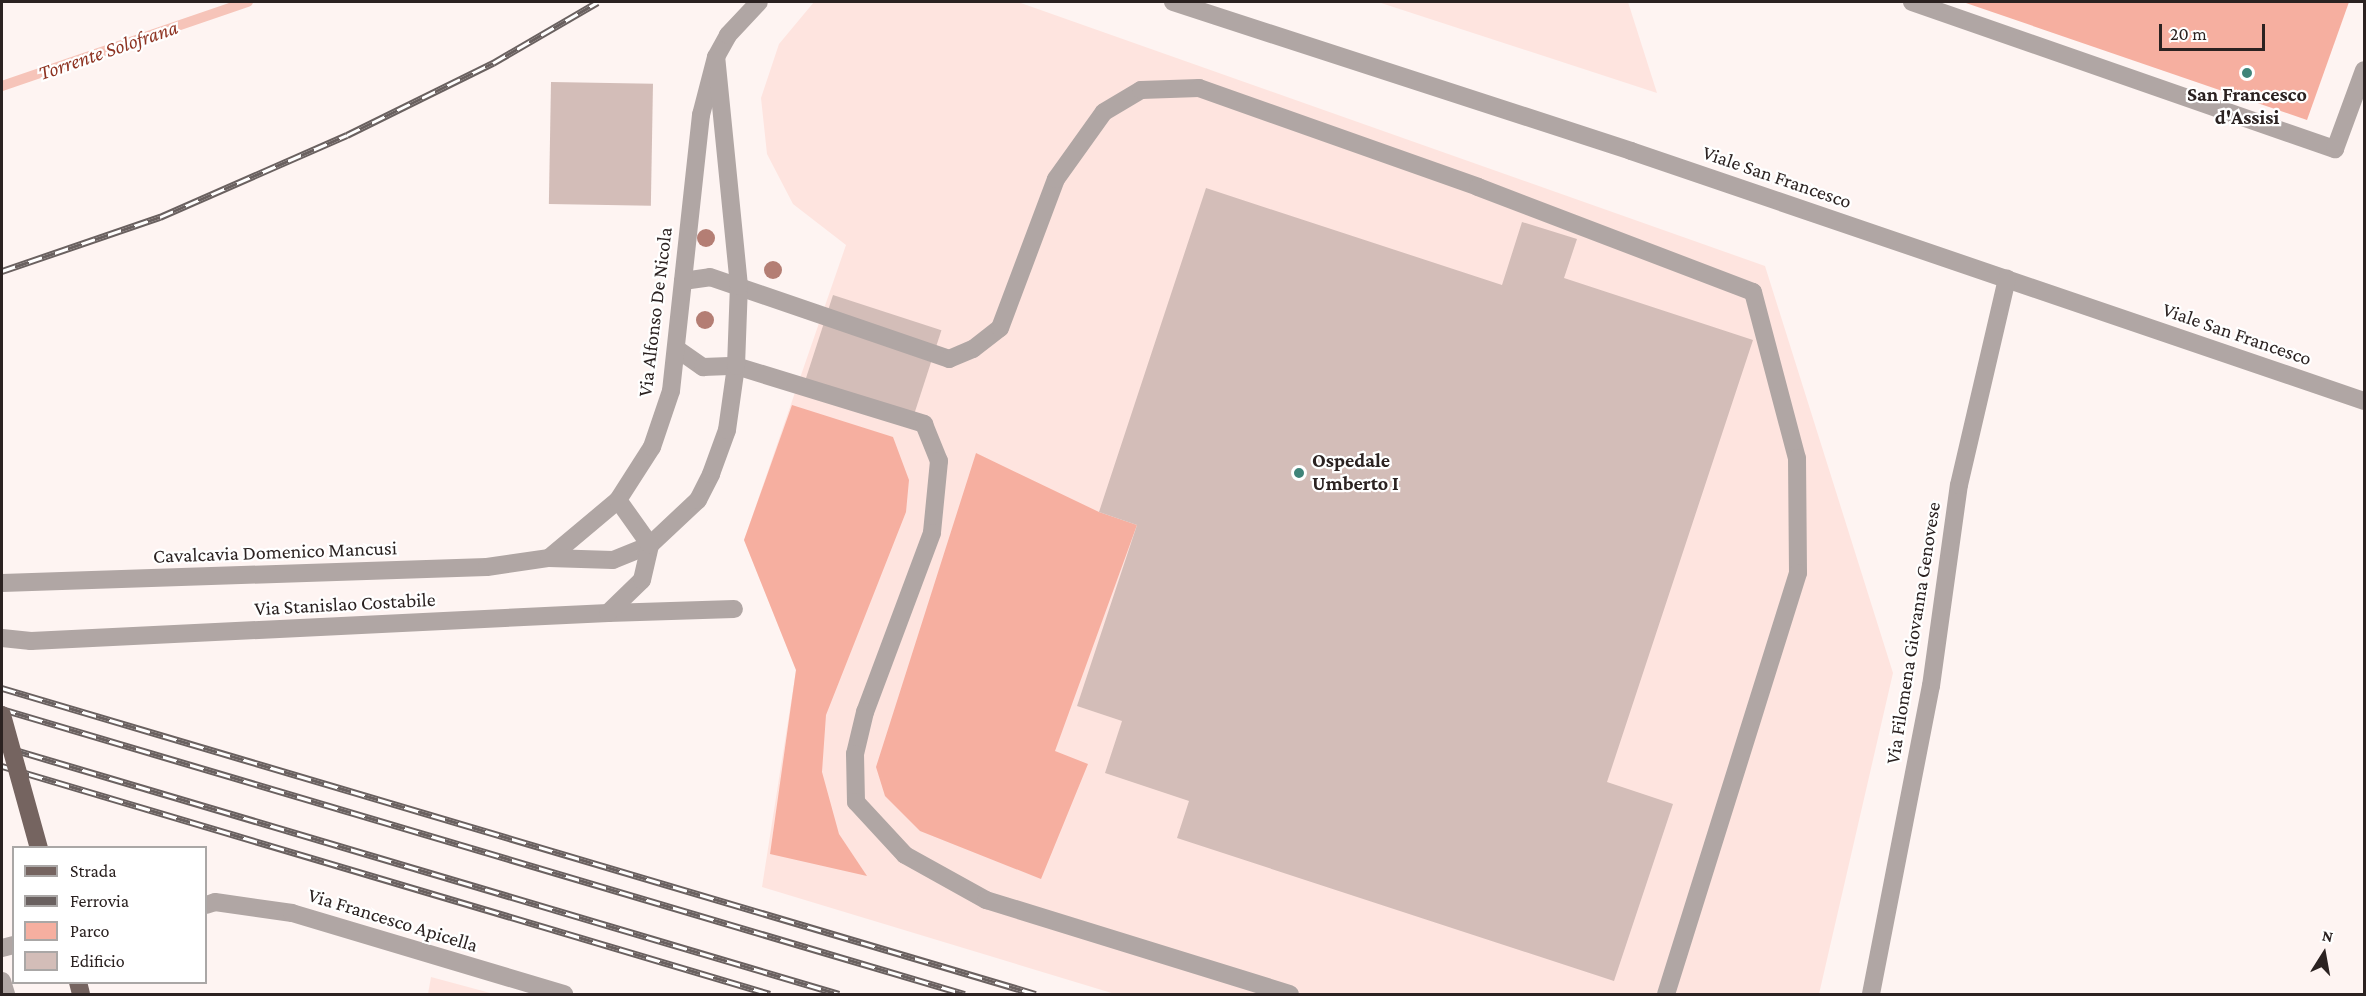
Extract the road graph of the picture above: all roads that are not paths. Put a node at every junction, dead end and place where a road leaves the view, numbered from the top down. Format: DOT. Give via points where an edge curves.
graph roads {
  1 [pos="759,2"];
  2 [pos="1173,2"];
  3 [pos="1912,2"];
  4 [pos="716,57"];
  5 [pos="2364,70"];
  6 [pos="2007,279"];
  7 [pos="683,281"];
  8 [pos="739,286"];
  9 [pos="677,349"];
  10 [pos="736,366"];
  11 [pos="2364,401"];
  12 [pos="618,500"];
  13 [pos="650,545"];
  14 [pos="549,558"];
  15 [pos="2,583"];
  16 [pos="734,609"];
  17 [pos="608,613"];
  18 [pos="2,638"];
  19 [pos="2,715"];
  20 [pos="38,846"];
  21 [pos="207,905"];
  22 [pos="2,981"];
  23 [pos="6,994"];
  24 [pos="564,994"];
  25 [pos="1290,994"];
  26 [pos="1666,994"];
  27 [pos="1871,994"];
  1 -- 4 [label="street, Via Alfonso De Nicola" via="728,36"];
  2 -- 6 [label="street, Viale San Francesco"];
  3 -- 5 [label="street" via="2335,149"];
  4 -- 7 [label="street, Via Alfonso De Nicola" via="701,115"];
  4 -- 8 [label="street"];
  6 -- 11 [label="street, Viale San Francesco"];
  6 -- 27 [label="street, Via Filomena Giovanna Genovese" via="1959,485 1931,686"];
  7 -- 8 [label="street" via="710,277"];
  7 -- 9 [label="street, Via Alfonso De Nicola"];
  8 -- 10 [label="street"];
  8 -- 26 [label="street" via="949,359 973,350 1000,328 1056,179 1104,112 1141,90 1199,88 1478,187 1753,292 1797,458 1798,573"];
  9 -- 10 [label="street" via="703,367"];
  9 -- 12 [label="street, Via Alfonso De Nicola" via="671,391 652,447"];
  10 -- 13 [label="street" via="727,430 711,474 698,500"];
  10 -- 25 [label="street" via="924,424 939,461 932,532 865,712 855,754 856,802 905,855 986,900"];
  12 -- 13 [label="street"];
  12 -- 14 [label="street, Via Alfonso De Nicola"];
  13 -- 14 [label="street" via="613,560"];
  13 -- 17 [label="street" via="642,580"];
  14 -- 15 [label="street, Cavalcavia Domenico Mancusi" via="487,567"];
  16 -- 17 [label="street, Via Stanislao Costabile"];
  17 -- 18 [label="street, Via Stanislao Costabile" via="31,641"];
  19 -- 20 [label="main road, bridge"];
  21 -- 24 [label="street, Via Francesco Apicella" via="215,902 292,913"];
  22 -- 23 [label="street"];
}
